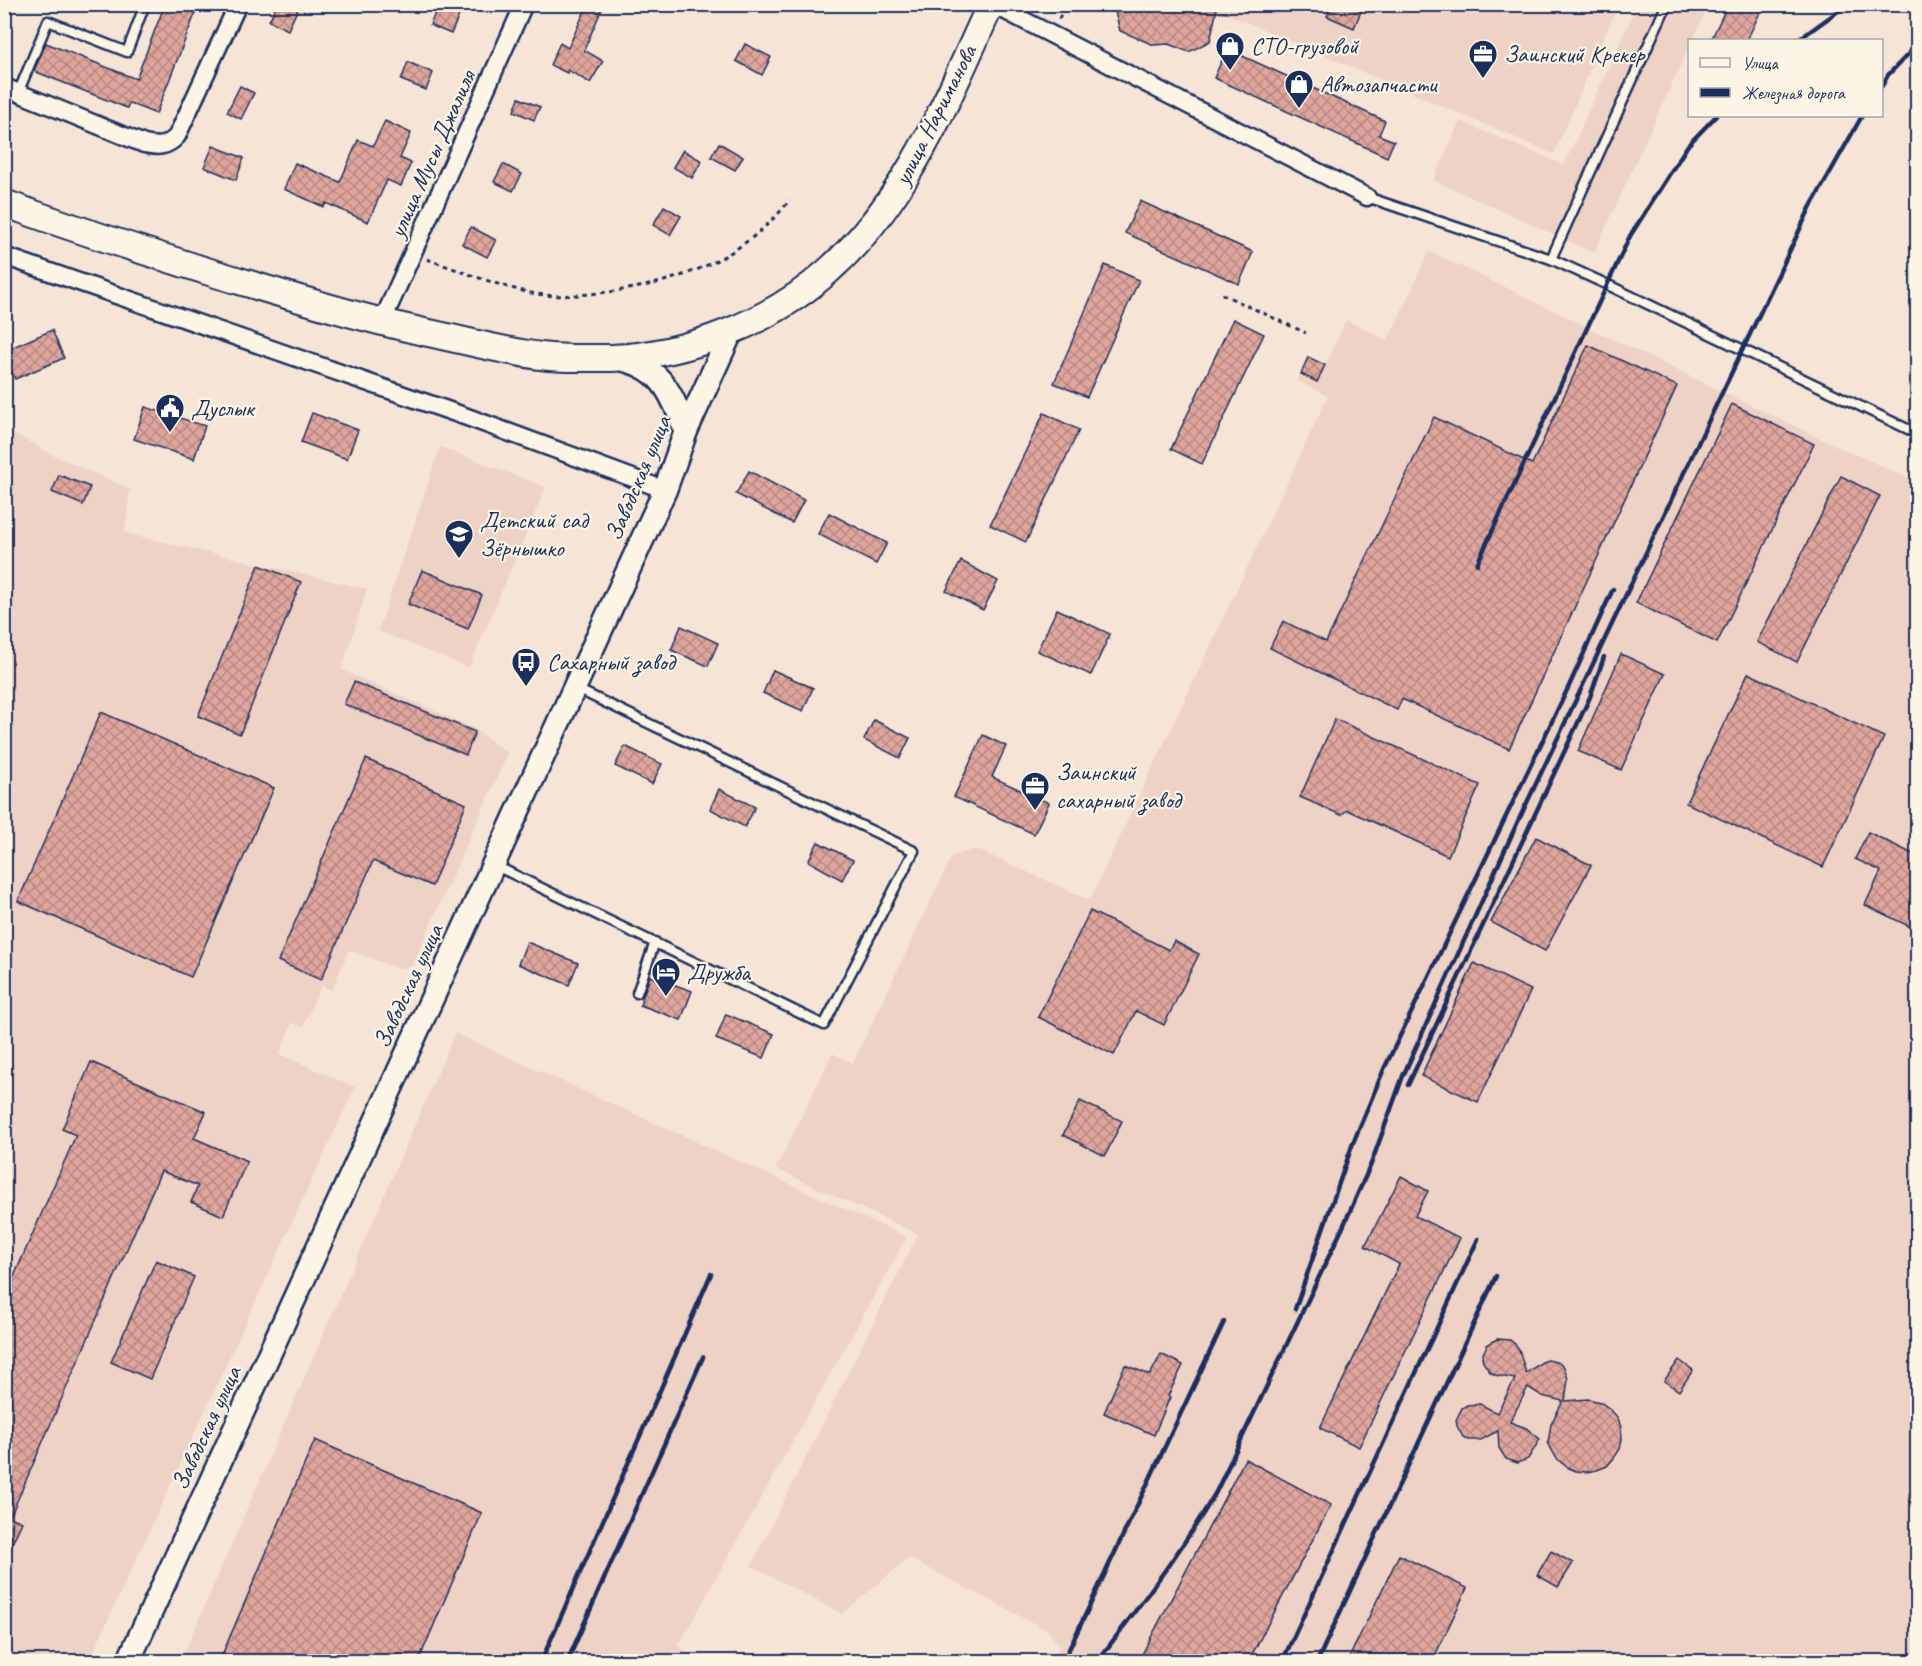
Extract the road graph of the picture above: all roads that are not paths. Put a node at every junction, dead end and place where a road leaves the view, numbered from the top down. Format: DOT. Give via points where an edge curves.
graph roads {
  1 [pos="146,4"];
  2 [pos="238,4"];
  3 [pos="524,4"];
  4 [pos="992,4"];
  5 [pos="1667,4"];
  6 [pos="11,90"];
  7 [pos="1366,197"];
  8 [pos="4,203"];
  9 [pos="4,256"];
  10 [pos="1551,259"];
  11 [pos="382,322"];
  12 [pos="732,330"];
  13 [pos="610,358"];
  14 [pos="686,431"];
  15 [pos="1917,434"];
  16 [pos="665,490"];
  17 [pos="574,687"];
  18 [pos="493,864"];
  19 [pos="655,942"];
  20 [pos="637,993"];
  21 [pos="128,1662"];
  1 -- 6 [label="lane" via="127,52 48,21"];
  2 -- 6 [label="street" via="177,136 168,144 144,144"];
  3 -- 11 [label="street, улица Мусы Джалиля"];
  4 -- 7 [label="street"];
  4 -- 12 [label="main road, улица Нариманова" via="928,139 869,229 812,285 774,310"];
  5 -- 10 [label="lane"];
  7 -- 10 [label="lane"];
  8 -- 11 [label="main road, улица Нариманова" via="147,252"];
  9 -- 16 [label="street"];
  10 -- 15 [label="lane"];
  11 -- 13 [label="main road, улица Нариманова" via="544,356"];
  12 -- 13 [label="main road, улица Нариманова" via="668,350"];
  12 -- 14 [label="main road, Заводская улица"];
  13 -- 14 [label="main road" via="631,361 660,379 671,392"];
  14 -- 16 [label="main road, Заводская улица"];
  16 -- 17 [label="main road, Заводская улица"];
  17 -- 18 [label="main road, Заводская улица"];
  17 -- 19 [label="lane" via="914,851 824,1024"];
  18 -- 19 [label="lane"];
  18 -- 21 [label="main road, Заводская улица"];
  19 -- 20 [label="lane"];
}
